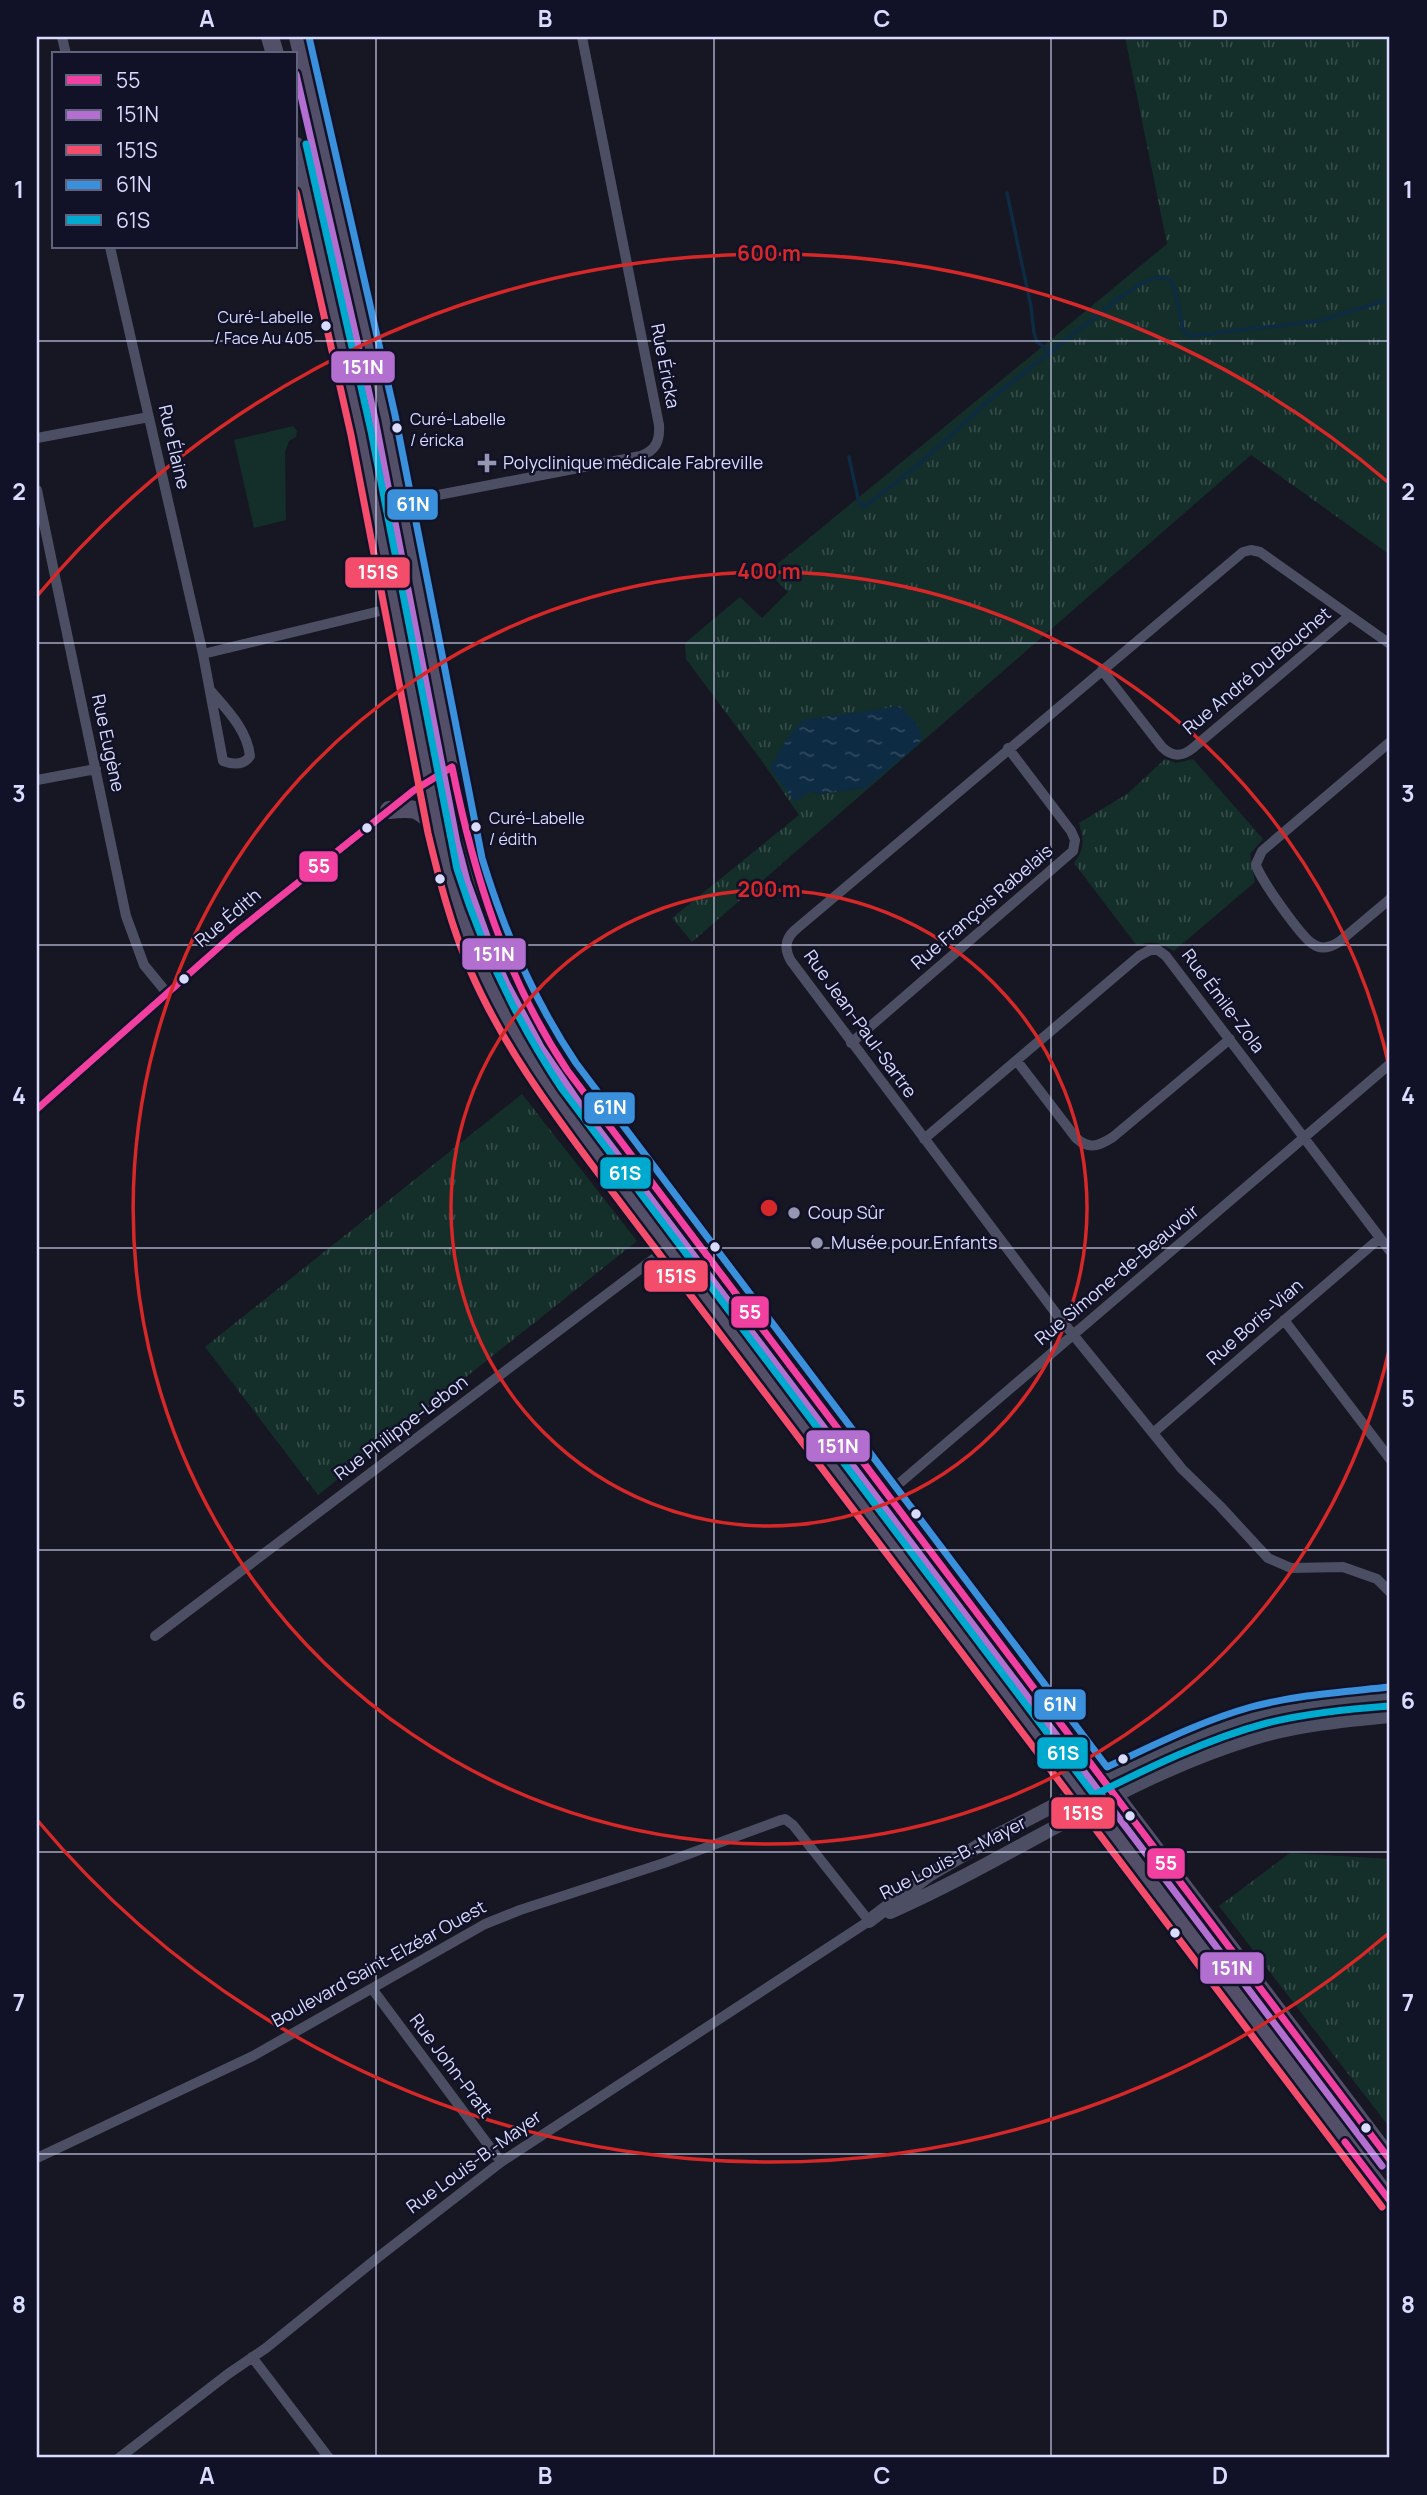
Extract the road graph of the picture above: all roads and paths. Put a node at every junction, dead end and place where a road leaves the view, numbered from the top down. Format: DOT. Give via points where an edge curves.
graph roads {
  1 [pos="298,37"];
  2 [pos="582,37"];
  3 [pos="298,155"];
  4 [pos="110,248"];
  5 [pos="149,417"];
  6 [pos="37,438"];
  7 [pos="37,490"];
  8 [pos="402,502"];
  9 [pos="421,601"];
  10 [pos="395,607"];
  11 [pos="1349,616"];
  12 [pos="1390,643"];
  13 [pos="203,654"];
  14 [pos="1102,670"];
  15 [pos="210,690"];
  16 [pos="1390,741"];
  17 [pos="1008,748"];
  18 [pos="452,767"];
  19 [pos="96,769"];
  20 [pos="37,780"];
  21 [pos="428,782"];
  22 [pos="389,810"];
  23 [pos="438,830"];
  24 [pos="1390,898"];
  25 [pos="167,993"];
  26 [pos="1230,1039"];
  27 [pos="851,1043"];
  28 [pos="1017,1061"];
  29 [pos="1390,1064"];
  30 [pos="37,1109"];
  31 [pos="1304,1138"];
  32 [pos="924,1139"];
  33 [pos="1380,1238"];
  34 [pos="668,1248"];
  35 [pos="1390,1251"];
  36 [pos="1284,1320"];
  37 [pos="1073,1336"];
  38 [pos="1153,1433"];
  39 [pos="1390,1459"];
  40 [pos="888,1494"];
  41 [pos="867,1511"];
  42 [pos="1390,1592"];
  43 [pos="155,1636"];
  44 [pos="1390,1697"];
  45 [pos="1390,1716"];
  46 [pos="1104,1780"];
  47 [pos="1080,1792"];
  48 [pos="1116,1795"];
  49 [pos="1091,1808"];
  50 [pos="869,1921"];
  51 [pos="373,1990"];
  52 [pos="37,2158"];
  53 [pos="1390,2160"];
  54 [pos="501,2162"];
  55 [pos="1390,2201"];
  56 [pos="252,2357"];
  57 [pos="119,2458"];
  58 [pos="328,2458"];
  1 -- 8 [label="main road"];
  2 -- 8 [label="street, Rue Éricka" via="659,425 657,443 641,456"];
  3 -- 10 [label="main road"];
  4 -- 5 [label="street, Rue Élaine"];
  5 -- 6 [label="street"];
  5 -- 13 [label="street, Rue Élaine"];
  7 -- 19 [label="street, Rue Eugène"];
  8 -- 9 [label="main road"];
  9 -- 10 [label="street"];
  9 -- 18 [label="main road"];
  10 -- 13 [label="street"];
  10 -- 21 [label="main road"];
  11 -- 12 [label="street, Rue Jean-Paul-Sartre"];
  11 -- 14 [label="street, Rue Jean-Paul-Sartre" via="1264,554 1247,551"];
  11 -- 14 [label="street, Rue André Du Bouchet" via="1182,755 1162,747"];
  13 -- 15 [label="street, Rue Élaine"];
  14 -- 17 [label="street, Rue Jean-Paul-Sartre"];
  15 -- 15 [label="street, Rue Élaine" via="223,761 234,765 247,760 249,744"];
  16 -- 24 [label="street" via="1262,851 1256,864 1258,874 1304,935 1318,946 1339,942"];
  17 -- 27 [label="street, Rue Jean-Paul-Sartre" via="787,940 791,961"];
  17 -- 27 [label="street, Rue François Rabelais" via="1069,827 1075,840 1073,851"];
  18 -- 21 [label="street, Rue Édith"];
  18 -- 40 [label="main road" via="486,908 509,967 545,1036"];
  19 -- 20 [label="street"];
  19 -- 25 [label="street, Rue Eugène" via="126,916 144,965"];
  21 -- 22 [label="street, Rue Édith"];
  21 -- 23 [label="main road"];
  22 -- 23 [label="main road" via="417,809"];
  22 -- 25 [label="street, Rue Édith"];
  23 -- 34 [label="main road" via="461,919 511,1028 553,1095"];
  25 -- 30 [label="street, Rue Édith"];
  26 -- 28 [label="street" via="1113,1137 1093,1146 1076,1138"];
  26 -- 28 [label="street, Rue Émile-Zola" via="1166,956 1156,950 1139,956"];
  26 -- 31 [label="street, Rue Émile-Zola"];
  27 -- 32 [label="street, Rue Jean-Paul-Sartre"];
  28 -- 32 [label="street, Rue Émile-Zola"];
  29 -- 31 [label="street, Rue Simone-de-Beauvoir"];
  31 -- 33 [label="street, Rue Émile-Zola"];
  31 -- 37 [label="street, Rue Simone-de-Beauvoir"];
  32 -- 37 [label="street, Rue Jean-Paul-Sartre"];
  33 -- 35 [label="street, Rue Émile-Zola"];
  33 -- 36 [label="street, Rue Boris-Vian"];
  34 -- 41 [label="main road"];
  34 -- 43 [label="street, Rue Philippe-Lebon"];
  36 -- 38 [label="street, Rue Boris-Vian"];
  36 -- 39 [label="street"];
  37 -- 38 [label="street, Rue Jean-Paul-Sartre"];
  37 -- 40 [label="street, Rue Simone-de-Beauvoir"];
  38 -- 42 [label="street, Rue Jean-Paul-Sartre" via="1268,1558 1291,1568 1343,1567 1377,1579"];
  40 -- 41 [label="street, Rue Simone-de-Beauvoir"];
  40 -- 46 [label="main road"];
  41 -- 47 [label="main road"];
  44 -- 46 [label="street" via="1248,1720 1183,1743"];
  45 -- 48 [label="street" via="1255,1737"];
  46 -- 47 [label="street"];
  46 -- 48 [label="main road"];
  47 -- 49 [label="main road"];
  47 -- 50 [label="street, Rue Louis-B.-Mayer" via="929,1875"];
  48 -- 49 [label="street"];
  48 -- 53 [label="main road"];
  49 -- 50 [label="street, Rue Louis-B.-Mayer" via="941,1889"];
  49 -- 55 [label="main road"];
  50 -- 51 [label="street, Boulevard Saint-Elzéar Ouest" via="785,1819 497,1919"];
  50 -- 54 [label="street, Rue Louis-B.-Mayer"];
  51 -- 52 [label="street, Boulevard Saint-Elzéar Ouest" via="253,2056"];
  51 -- 54 [label="street, Rue John-Pratt"];
  54 -- 56 [label="street, Rue Louis-B.-Mayer"];
  56 -- 57 [label="street, Rue Louis-B.-Mayer"];
  56 -- 58 [label="street"];
}
